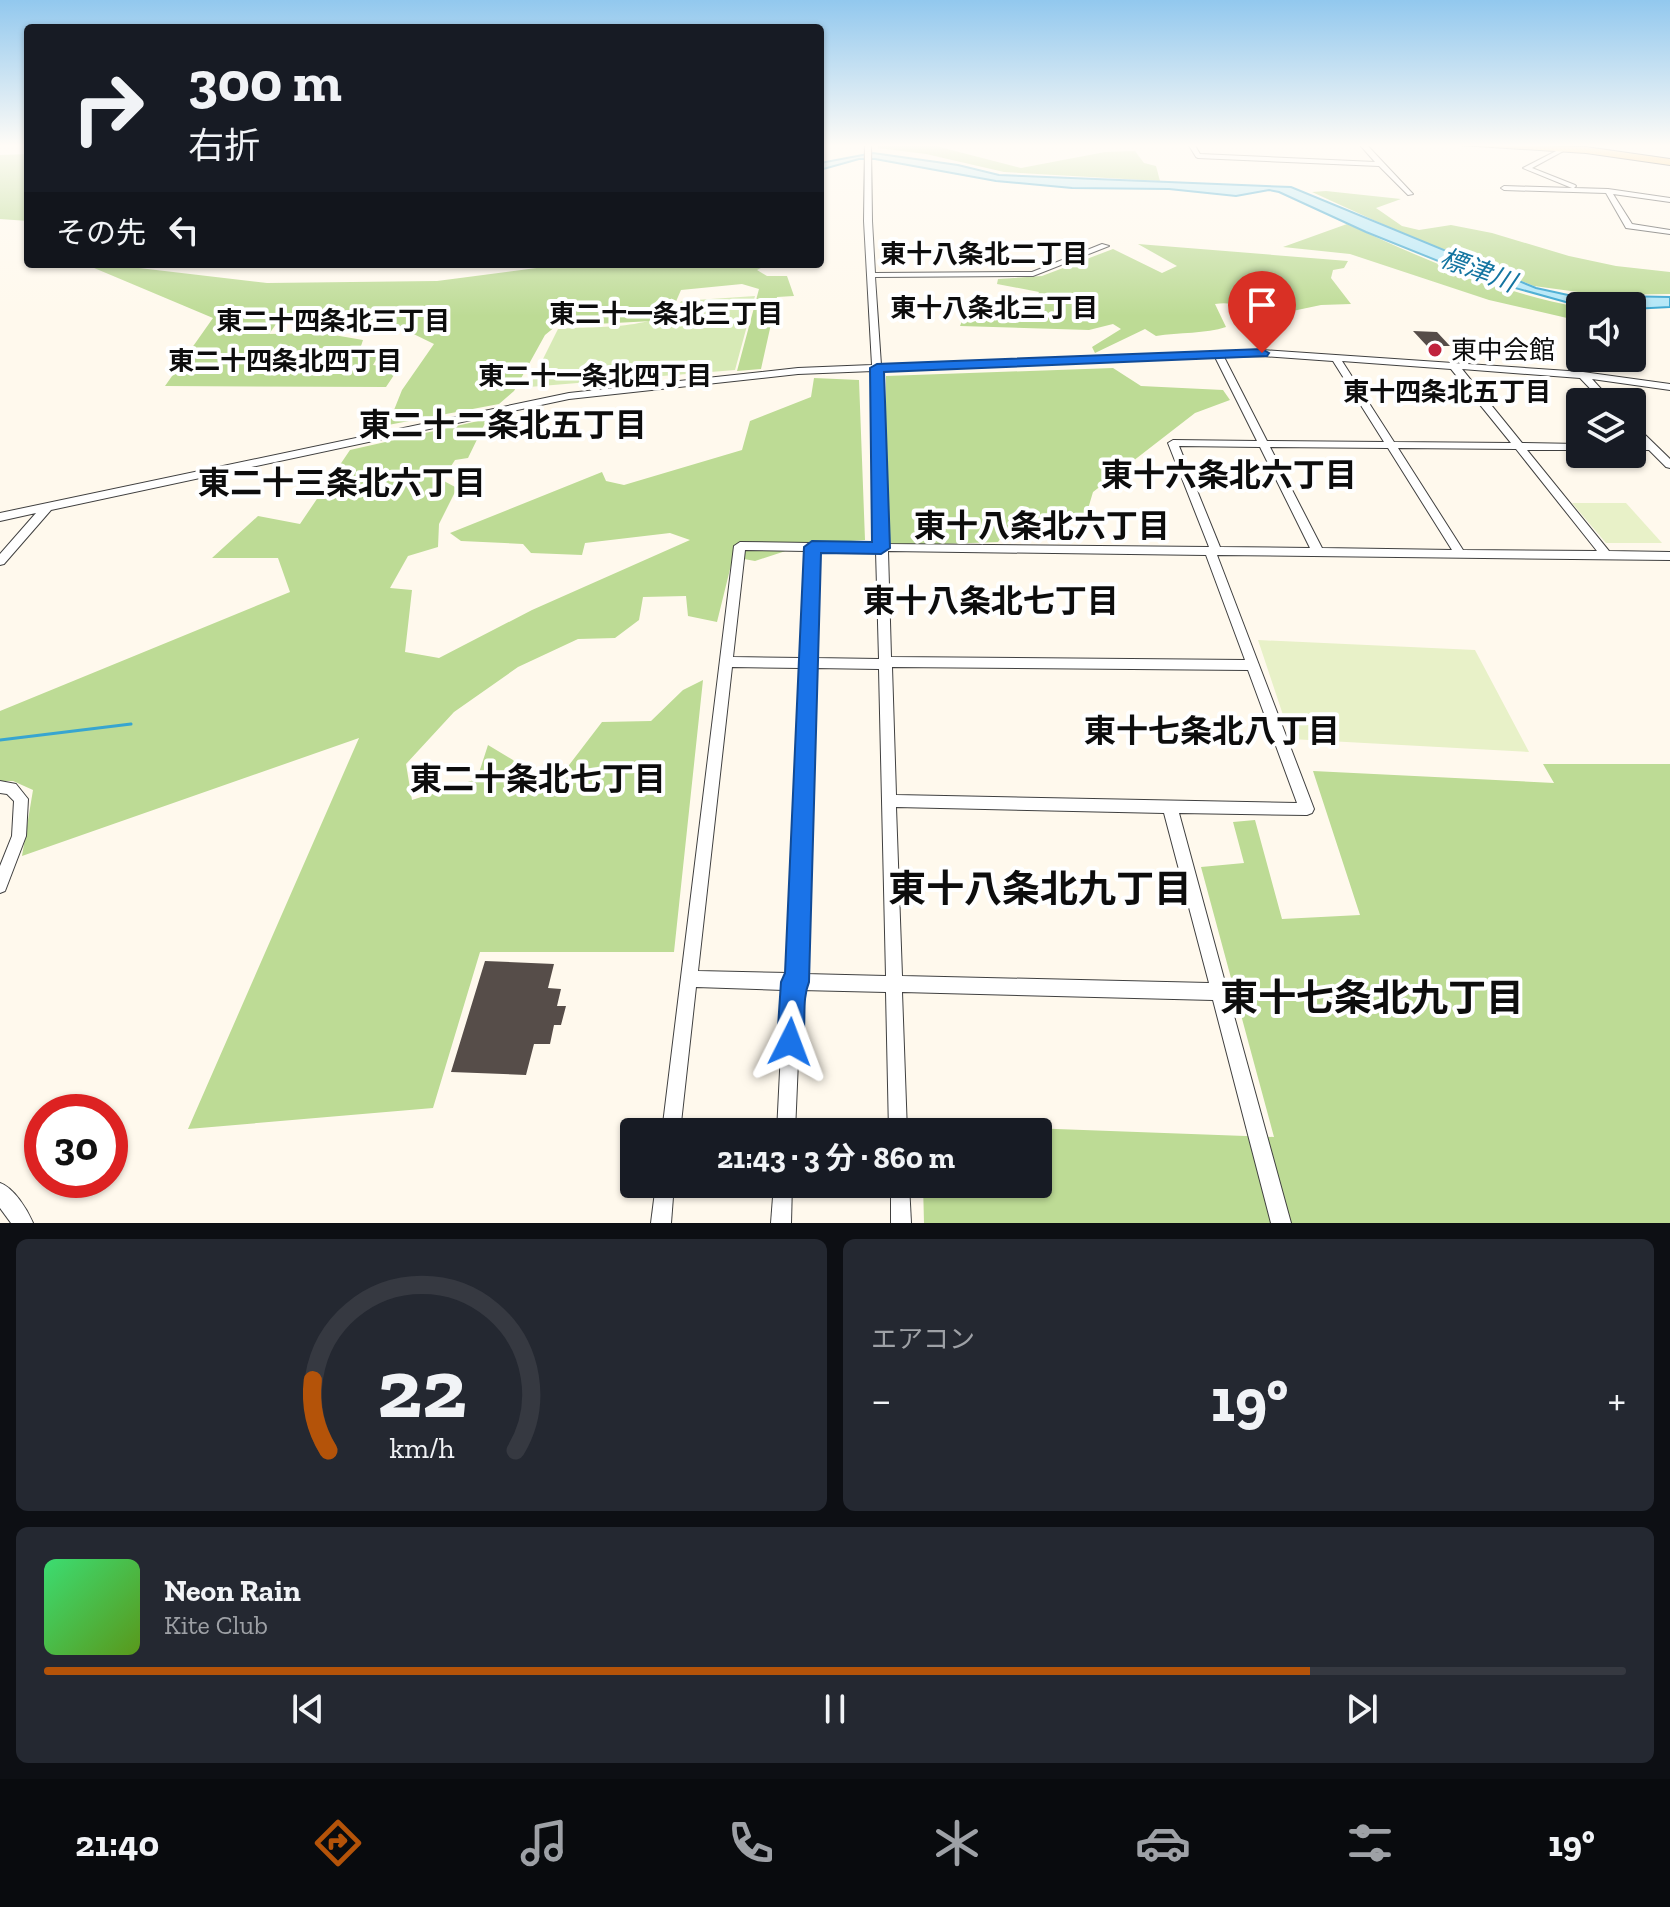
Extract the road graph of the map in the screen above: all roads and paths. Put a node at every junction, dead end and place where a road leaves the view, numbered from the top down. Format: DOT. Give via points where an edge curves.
graph roads {
  1 [pos="868,201"];
  2 [pos="1614,201"];
  3 [pos="1670,232"];
  4 [pos="1105,246"];
  5 [pos="873,275"];
  6 [pos="1218,354"];
  7 [pos="1335,357"];
  8 [pos="1454,366"];
  9 [pos="877,368"];
  10 [pos="1583,375"];
  11 [pos="1670,387"];
  12 [pos="1595,388"];
  13 [pos="1646,441"];
  14 [pos="1263,443"];
  15 [pos="1392,446"];
  16 [pos="1519,446"];
  17 [pos="1566,447"];
  18 [pos="1646,447"];
  19 [pos="1652,447"];
  20 [pos="1670,465"];
  21 [pos="47,507"];
  22 [pos="0,517"];
  23 [pos="812,547"];
  24 [pos="881,548"];
  25 [pos="1213,551"];
  26 [pos="1318,552"];
  27 [pos="1460,554"];
  28 [pos="1606,555"];
  29 [pos="1670,556"];
  30 [pos="0,561"];
  31 [pos="728,662"];
  32 [pos="806,663"];
  33 [pos="884,663"];
  34 [pos="1254,665"];
  35 [pos="0,787"];
  36 [pos="888,801"];
  37 [pos="1170,807"];
  38 [pos="0,886"];
  39 [pos="688,979"];
  40 [pos="795,982"];
  41 [pos="895,984"];
  42 [pos="1221,992"];
  43 [pos="673,1118"];
  44 [pos="787,1118"];
  45 [pos="898,1118"];
  46 [pos="0,1192"];
  47 [pos="664,1198"];
  48 [pos="782,1198"];
  49 [pos="900,1198"];
  50 [pos="23,1223"];
  51 [pos="661,1223"];
  52 [pos="781,1223"];
  53 [pos="901,1223"];
  54 [pos="1281,1223"];
  1 -- 5 [label="street"];
  2 -- 3 [label="street" via="1629,226"];
  4 -- 5 [label="street" via="1033,274"];
  5 -- 9 [label="street"];
  6 -- 7 [label="street"];
  6 -- 9 [label="street"];
  6 -- 14 [label="street"];
  7 -- 8 [label="street"];
  7 -- 15 [label="street"];
  8 -- 10 [label="street"];
  8 -- 16 [label="street"];
  9 -- 21 [label="street" via="798,371 569,396"];
  9 -- 24 [label="street"];
  10 -- 11 [label="street"];
  10 -- 12 [label="street"];
  13 -- 19 [label="street"];
  14 -- 15 [label="street"];
  14 -- 25 [label="street" via="1173,443"];
  14 -- 26 [label="street"];
  15 -- 16 [label="street"];
  15 -- 27 [label="street"];
  16 -- 17 [label="street"];
  16 -- 28 [label="street"];
  18 -- 19 [label="street"];
  19 -- 20 [label="street"];
  21 -- 22 [label="street"];
  21 -- 30 [label="street"];
  23 -- 24 [label="street"];
  23 -- 31 [label="street" via="740,546"];
  23 -- 32 [label="street"];
  24 -- 25 [label="street"];
  24 -- 33 [label="street"];
  25 -- 26 [label="street"];
  25 -- 34 [label="street"];
  26 -- 27 [label="street"];
  27 -- 28 [label="street"];
  28 -- 29 [label="street"];
  31 -- 32 [label="street"];
  31 -- 39 [label="street"];
  32 -- 33 [label="street"];
  32 -- 40 [label="street"];
  33 -- 34 [label="street"];
  33 -- 36 [label="street"];
  34 -- 37 [label="street" via="1307,809"];
  35 -- 38 [label="street" via="11,788 21,799 19,836"];
  36 -- 37 [label="street"];
  36 -- 41 [label="street"];
  37 -- 42 [label="street"];
  39 -- 40 [label="street"];
  39 -- 43 [label="street"];
  40 -- 41 [label="street"];
  40 -- 44 [label="street"];
  41 -- 42 [label="street"];
  41 -- 45 [label="street"];
  42 -- 54 [label="street"];
  46 -- 50 [label="street"];
  47 -- 51 [label="street"];
  48 -- 52 [label="street"];
  49 -- 53 [label="street"];
}
